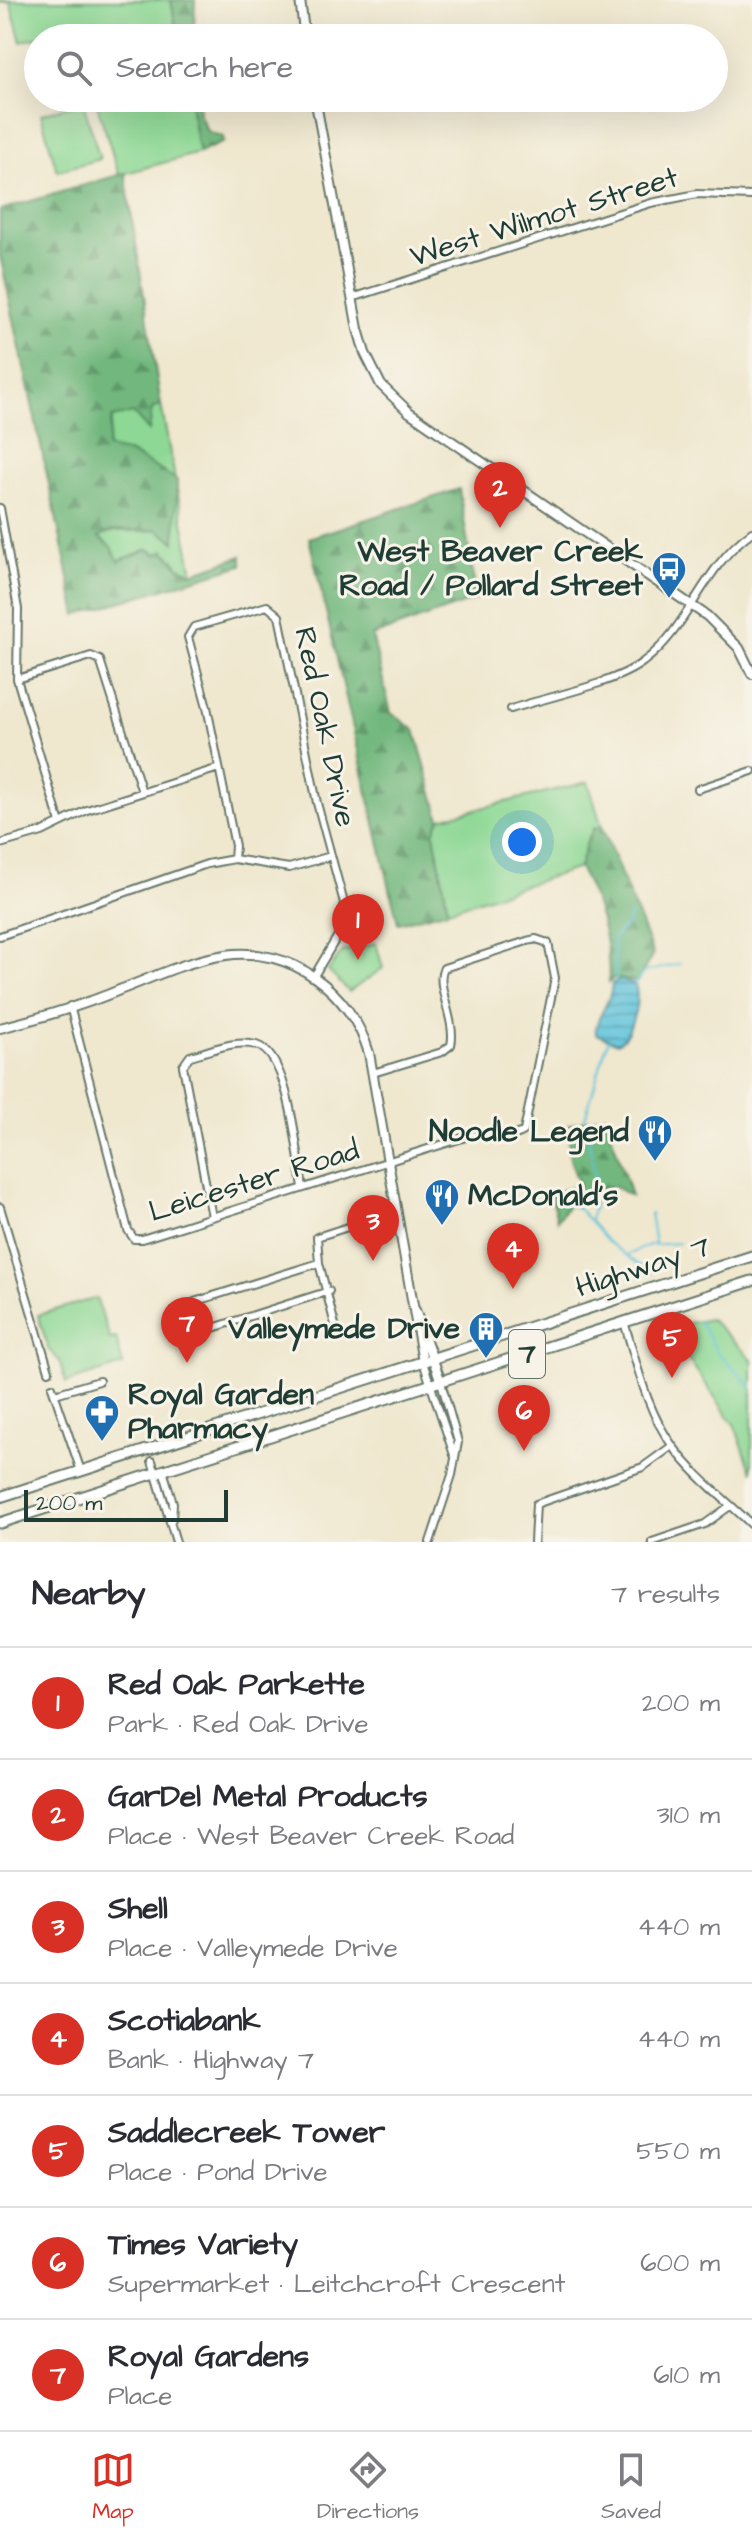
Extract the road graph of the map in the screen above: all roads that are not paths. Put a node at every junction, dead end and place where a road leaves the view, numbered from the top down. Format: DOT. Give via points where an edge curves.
graph roads {
  1 [pos="300,0"];
  2 [pos="303,24"];
  3 [pos="318,112"];
  4 [pos="752,196"];
  5 [pos="352,298"];
  6 [pos="0,508"];
  7 [pos="752,532"];
  8 [pos="690,605"];
  9 [pos="752,674"];
  10 [pos="17,679"];
  11 [pos="511,709"];
  12 [pos="219,768"];
  13 [pos="752,771"];
  14 [pos="698,789"];
  15 [pos="142,792"];
  16 [pos="60,823"];
  17 [pos="0,844"];
  18 [pos="331,856"];
  19 [pos="234,859"];
  20 [pos="0,936"];
  21 [pos="314,976"];
  22 [pos="70,1006"];
  23 [pos="0,1028"];
  24 [pos="373,1073"];
  25 [pos="389,1164"];
  26 [pos="303,1187"];
  27 [pos="0,1207"];
  28 [pos="397,1211"];
  29 [pos="212,1217"];
  30 [pos="752,1256"];
  31 [pos="319,1263"];
  32 [pos="752,1281"];
  33 [pos="329,1291"];
  34 [pos="194,1302"];
  35 [pos="414,1310"];
  36 [pos="624,1322"];
  37 [pos="335,1325"];
  38 [pos="213,1328"];
  39 [pos="434,1359"];
  40 [pos="423,1362"];
  41 [pos="49,1371"];
  42 [pos="99,1381"];
  43 [pos="441,1382"];
  44 [pos="429,1385"];
  45 [pos="672,1446"];
  46 [pos="454,1455"];
  47 [pos="152,1461"];
  48 [pos="81,1471"];
  49 [pos="158,1471"];
  50 [pos="0,1497"];
  51 [pos="730,1506"];
  52 [pos="0,1523"];
  53 [pos="752,1525"];
  54 [pos="176,1542"];
  55 [pos="430,1542"];
  56 [pos="534,1542"];
  57 [pos="652,1542"];
  1 -- 2 [label="street"];
  3 -- 5 [label="street"];
  4 -- 5 [label="street, West Wilmot Street" via="697,194 651,203"];
  5 -- 8 [label="street" via="365,353 381,385 399,404"];
  6 -- 10 [label="street" via="18,609"];
  7 -- 8 [label="street" via="721,558"];
  8 -- 9 [label="street" via="723,629"];
  8 -- 11 [label="street" via="664,643 641,664"];
  10 -- 15 [label="street" via="91,656 100,660"];
  10 -- 16 [label="street"];
  12 -- 15 [label="street"];
  12 -- 18 [label="street, Red Oak Drive" via="188,637 194,627 267,606 279,616"];
  12 -- 19 [label="street, Red Oak Drive"];
  13 -- 14 [label="street"];
  15 -- 16 [label="street"];
  16 -- 17 [label="street"];
  18 -- 19 [label="street" via="277,868"];
  18 -- 21 [label="street, Red Oak Drive" via="344,919"];
  19 -- 20 [label="street" via="110,895"];
  21 -- 22 [label="street" via="280,959 229,954"];
  21 -- 24 [label="street" via="360,1026"];
  22 -- 23 [label="street"];
  22 -- 29 [label="street, Leicester Road" via="131,1236 142,1239"];
  24 -- 25 [label="street"];
  24 -- 25 [label="street, Leicester Road" via="451,1045 449,1007 439,982 444,968 527,941 548,943 555,978 524,1131 516,1136 480,1133"];
  25 -- 26 [label="street, Leicester Road"];
  25 -- 28 [label="street"];
  26 -- 29 [label="street, Leicester Road"];
  26 -- 29 [label="street" via="282,1076 273,1055 242,1043 190,1056 183,1066"];
  27 -- 41 [label="street"];
  28 -- 31 [label="street" via="317,1237"];
  28 -- 35 [label="street"];
  30 -- 39 [label="main road, Highway 7 / 7"];
  31 -- 33 [label="street"];
  31 -- 34 [label="street"];
  32 -- 36 [label="main road, Highway 7 / 7"];
  33 -- 37 [label="street"];
  33 -- 38 [label="street"];
  35 -- 39 [label="street"];
  35 -- 40 [label="street"];
  36 -- 43 [label="main road, Highway 7 / 7"];
  36 -- 45 [label="street" via="653,1412"];
  39 -- 40 [label="main road, Highway 7 / 7"];
  39 -- 43 [label="street"];
  40 -- 44 [label="street"];
  40 -- 48 [label="main road, Highway 7 / 7"];
  42 -- 48 [label="street" via="54,1390"];
  43 -- 44 [label="main road, Highway 7 / 7"];
  43 -- 46 [label="street" via="456,1433"];
  44 -- 46 [label="street"];
  44 -- 49 [label="main road, Highway 7 / 7"];
  45 -- 51 [label="street"];
  45 -- 56 [label="street" via="643,1467 536,1504"];
  46 -- 55 [label="street"];
  47 -- 49 [label="street"];
  48 -- 50 [label="main road, Highway 7 / 7"];
  49 -- 52 [label="main road, Highway 7 / 7"];
  49 -- 54 [label="street"];
  51 -- 53 [label="street"];
  51 -- 57 [label="street" via="705,1524"];
}
